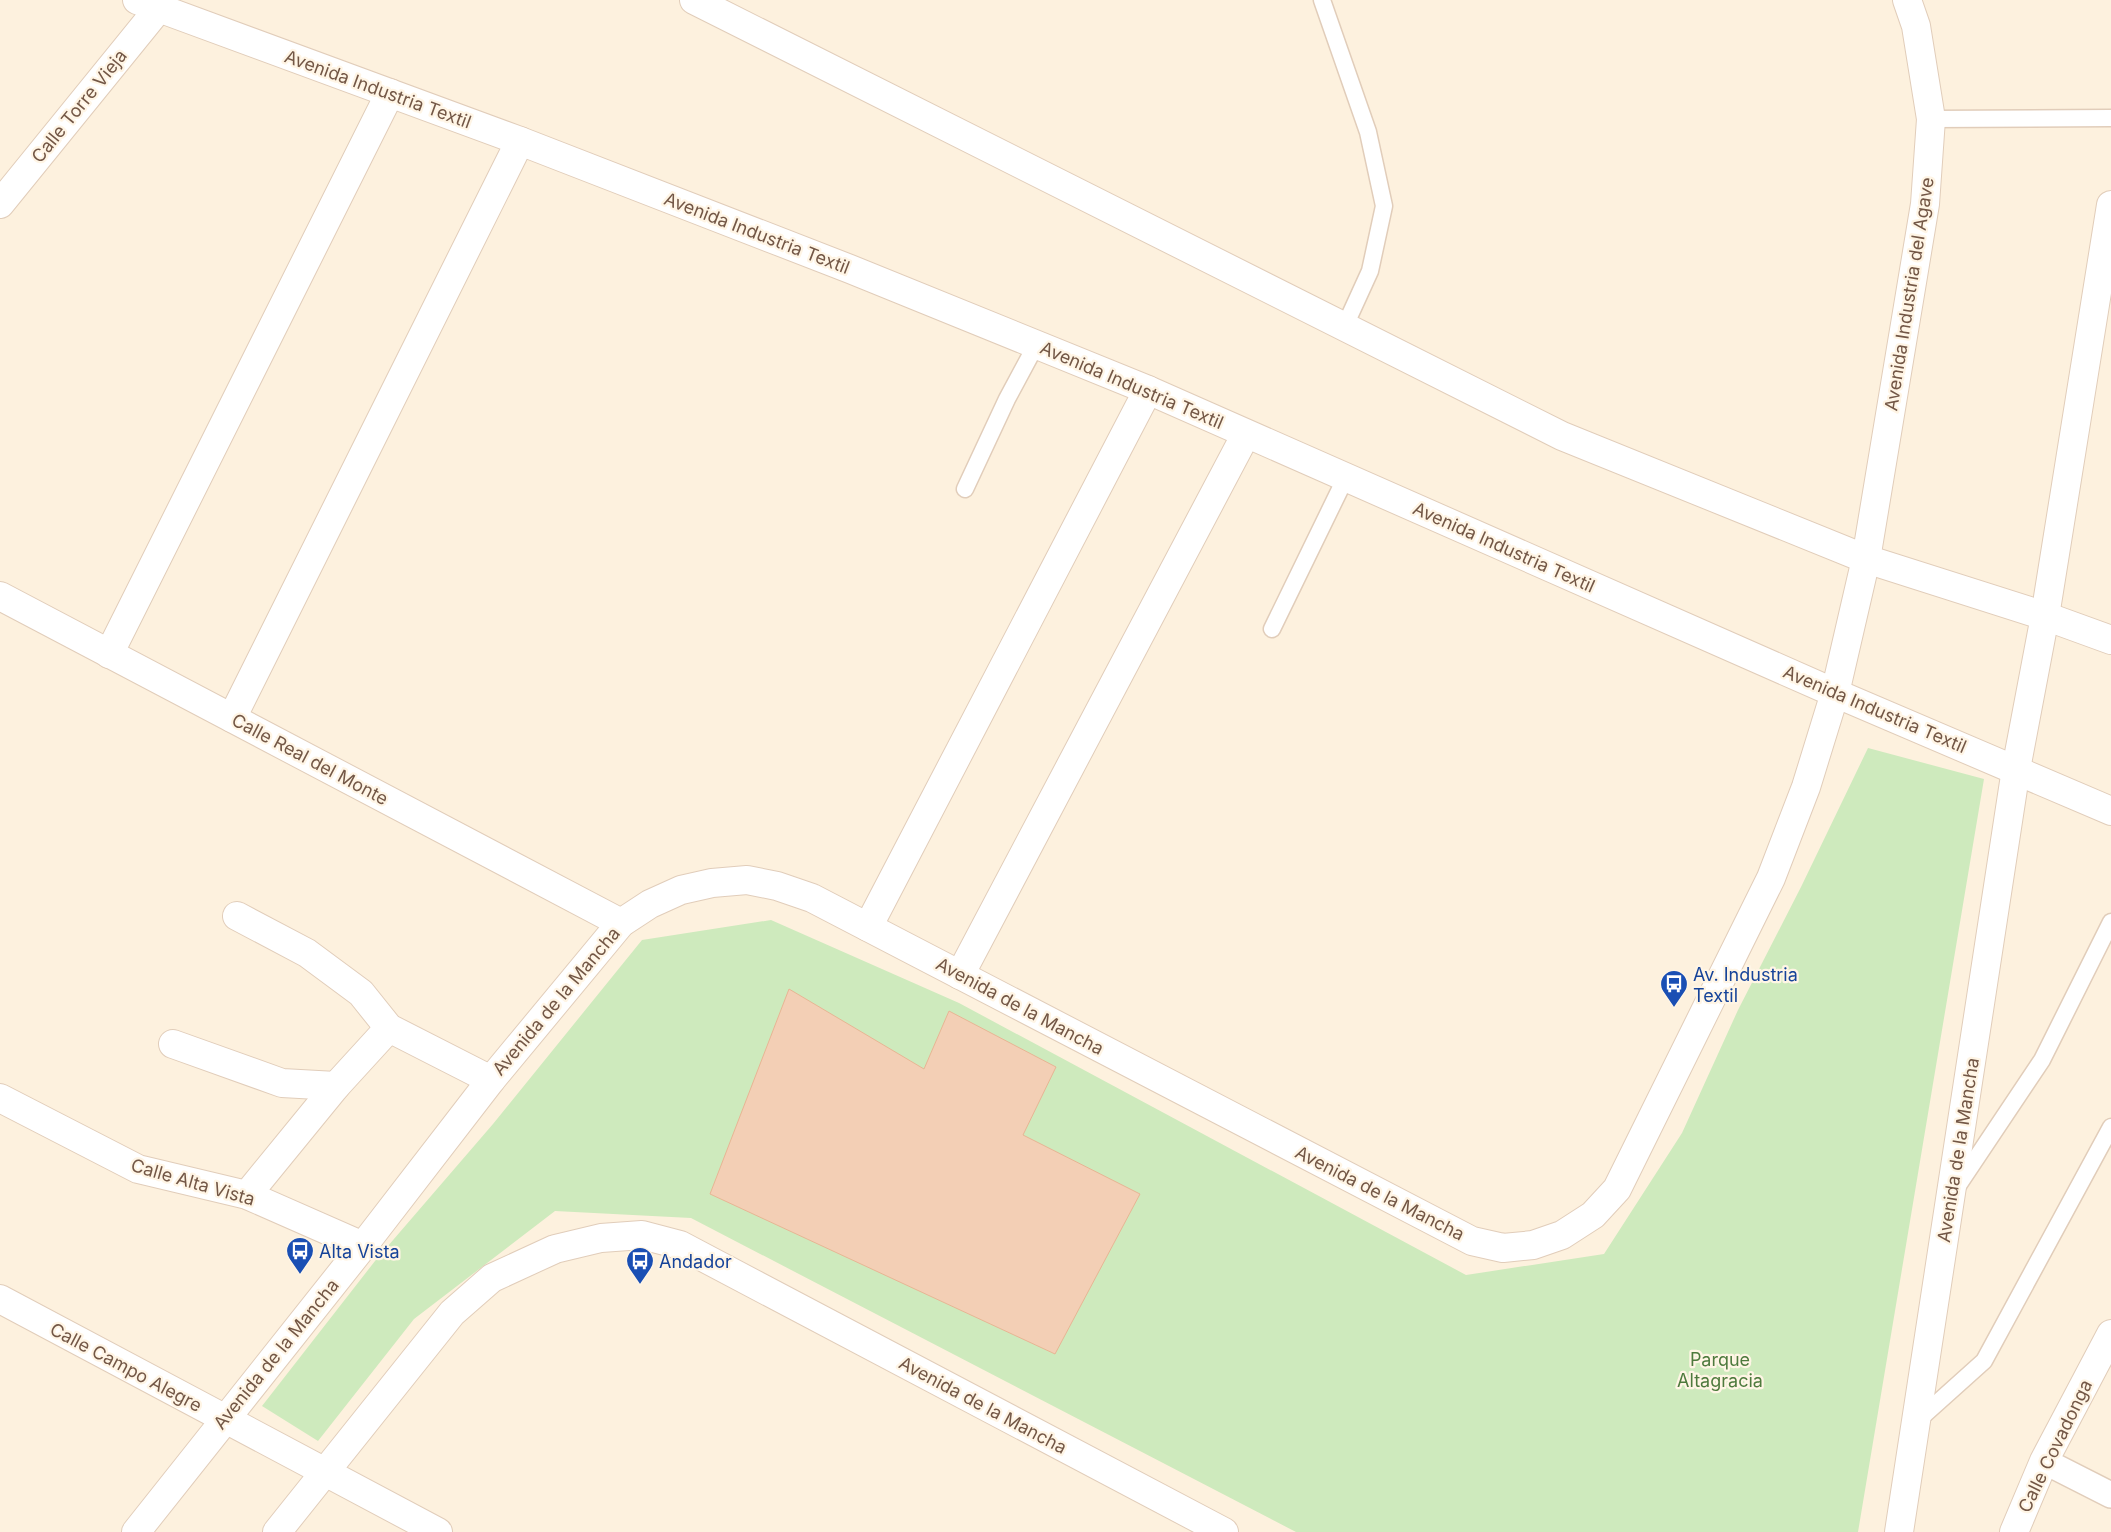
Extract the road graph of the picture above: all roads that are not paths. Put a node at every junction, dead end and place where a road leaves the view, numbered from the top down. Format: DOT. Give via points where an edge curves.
graph roads {
  1 [pos="694,0"];
  2 [pos="1322,0"];
  3 [pos="1906,0"];
  4 [pos="148,4"];
  5 [pos="390,94"];
  6 [pos="2111,118"];
  7 [pos="1931,119"];
  8 [pos="520,141"];
  9 [pos="0,204"];
  10 [pos="2111,205"];
  11 [pos="1344,328"];
  12 [pos="1036,345"];
  13 [pos="1148,390"];
  14 [pos="1246,434"];
  15 [pos="1346,477"];
  16 [pos="966,489"];
  17 [pos="1866,559"];
  18 [pos="0,596"];
  19 [pos="2045,616"];
  20 [pos="1272,629"];
  21 [pos="2111,640"];
  22 [pos="109,654"];
  23 [pos="1835,693"];
  24 [pos="232,718"];
  25 [pos="2016,769"];
  26 [pos="2111,811"];
  27 [pos="237,916"];
  28 [pos="2111,922"];
  29 [pos="621,923"];
  30 [pos="868,927"];
  31 [pos="960,975"];
  32 [pos="389,1028"];
  33 [pos="173,1044"];
  34 [pos="491,1080"];
  35 [pos="336,1086"];
  36 [pos="0,1098"];
  37 [pos="2111,1127"];
  38 [pos="247,1194"];
  39 [pos="1952,1195"];
  40 [pos="363,1246"];
  41 [pos="0,1299"];
  42 [pos="2108,1345"];
  43 [pos="224,1419"];
  44 [pos="1916,1422"];
  45 [pos="2044,1461"];
  46 [pos="324,1472"];
  47 [pos="2111,1495"];
  48 [pos="1222,1531"];
  49 [pos="136,1532"];
  50 [pos="277,1532"];
  51 [pos="438,1532"];
  52 [pos="1899,1532"];
  53 [pos="2014,1532"];
  1 -- 11 [label="street"];
  2 -- 11 [label="lane" via="1368,132 1384,206 1370,271"];
  3 -- 7 [label="street, Avenida Industria del Agave" via="1916,26"];
  4 -- 5 [label="street, Avenida Industria Textil"];
  4 -- 9 [label="street, Calle Torre Vieja"];
  5 -- 8 [label="street, Avenida Industria Textil"];
  5 -- 22 [label="street"];
  6 -- 7 [label="lane"];
  7 -- 17 [label="street, Avenida Industria del Agave" via="1926,204"];
  8 -- 12 [label="street, Avenida Industria Textil"];
  8 -- 24 [label="street"];
  10 -- 19 [label="street"];
  11 -- 17 [label="street" via="1562,436"];
  12 -- 13 [label="street, Avenida Industria Textil"];
  12 -- 16 [label="lane"];
  13 -- 14 [label="street, Avenida Industria Textil"];
  13 -- 30 [label="street"];
  14 -- 15 [label="street, Avenida Industria Textil"];
  14 -- 31 [label="street"];
  15 -- 20 [label="lane"];
  15 -- 23 [label="street, Avenida Industria Textil"];
  17 -- 19 [label="street"];
  17 -- 23 [label="street, Avenida Industria del Agave"];
  18 -- 22 [label="street, Calle Real del Monte"];
  19 -- 21 [label="street"];
  19 -- 25 [label="street, Avenida de la Mancha"];
  22 -- 24 [label="street, Calle Real del Monte"];
  23 -- 25 [label="street, Avenida Industria Textil"];
  23 -- 31 [label="street, Avenida de la Mancha" via="1806,787 1771,878 1617,1189 1593,1215 1562,1234 1533,1245 1503,1248 1472,1241"];
  24 -- 29 [label="street, Calle Real del Monte"];
  25 -- 26 [label="street, Avenida Industria Textil"];
  25 -- 39 [label="street, Avenida de la Mancha"];
  27 -- 32 [label="street" via="307,953 361,993"];
  28 -- 39 [label="lane" via="2042,1060"];
  29 -- 30 [label="street, Avenida de la Mancha" via="650,904 681,890 746,880 778,886 812,898"];
  29 -- 34 [label="street, Avenida de la Mancha"];
  30 -- 31 [label="street, Avenida de la Mancha"];
  32 -- 34 [label="street"];
  32 -- 35 [label="street"];
  33 -- 35 [label="street" via="282,1083"];
  34 -- 40 [label="street, Avenida de la Mancha"];
  35 -- 38 [label="street"];
  36 -- 38 [label="street, Calle Alta Vista" via="138,1169"];
  37 -- 44 [label="lane" via="1984,1361"];
  38 -- 40 [label="street, Calle Alta Vista"];
  39 -- 44 [label="street, Avenida de la Mancha"];
  40 -- 43 [label="street, Avenida de la Mancha"];
  41 -- 43 [label="street, Calle Campo Alegre"];
  42 -- 45 [label="street, Calle Covadonga"];
  43 -- 46 [label="street, Calle Campo Alegre"];
  43 -- 49 [label="street, Avenida de la Mancha"];
  44 -- 52 [label="street, Avenida de la Mancha"];
  45 -- 47 [label="street"];
  45 -- 53 [label="street, Calle Covadonga"];
  46 -- 48 [label="street, Avenida de la Mancha" via="452,1313 492,1278 555,1249 601,1238 642,1235 680,1245"];
  46 -- 50 [label="street, Avenida de la Mancha"];
  46 -- 51 [label="street, Calle Campo Alegre"];
}
